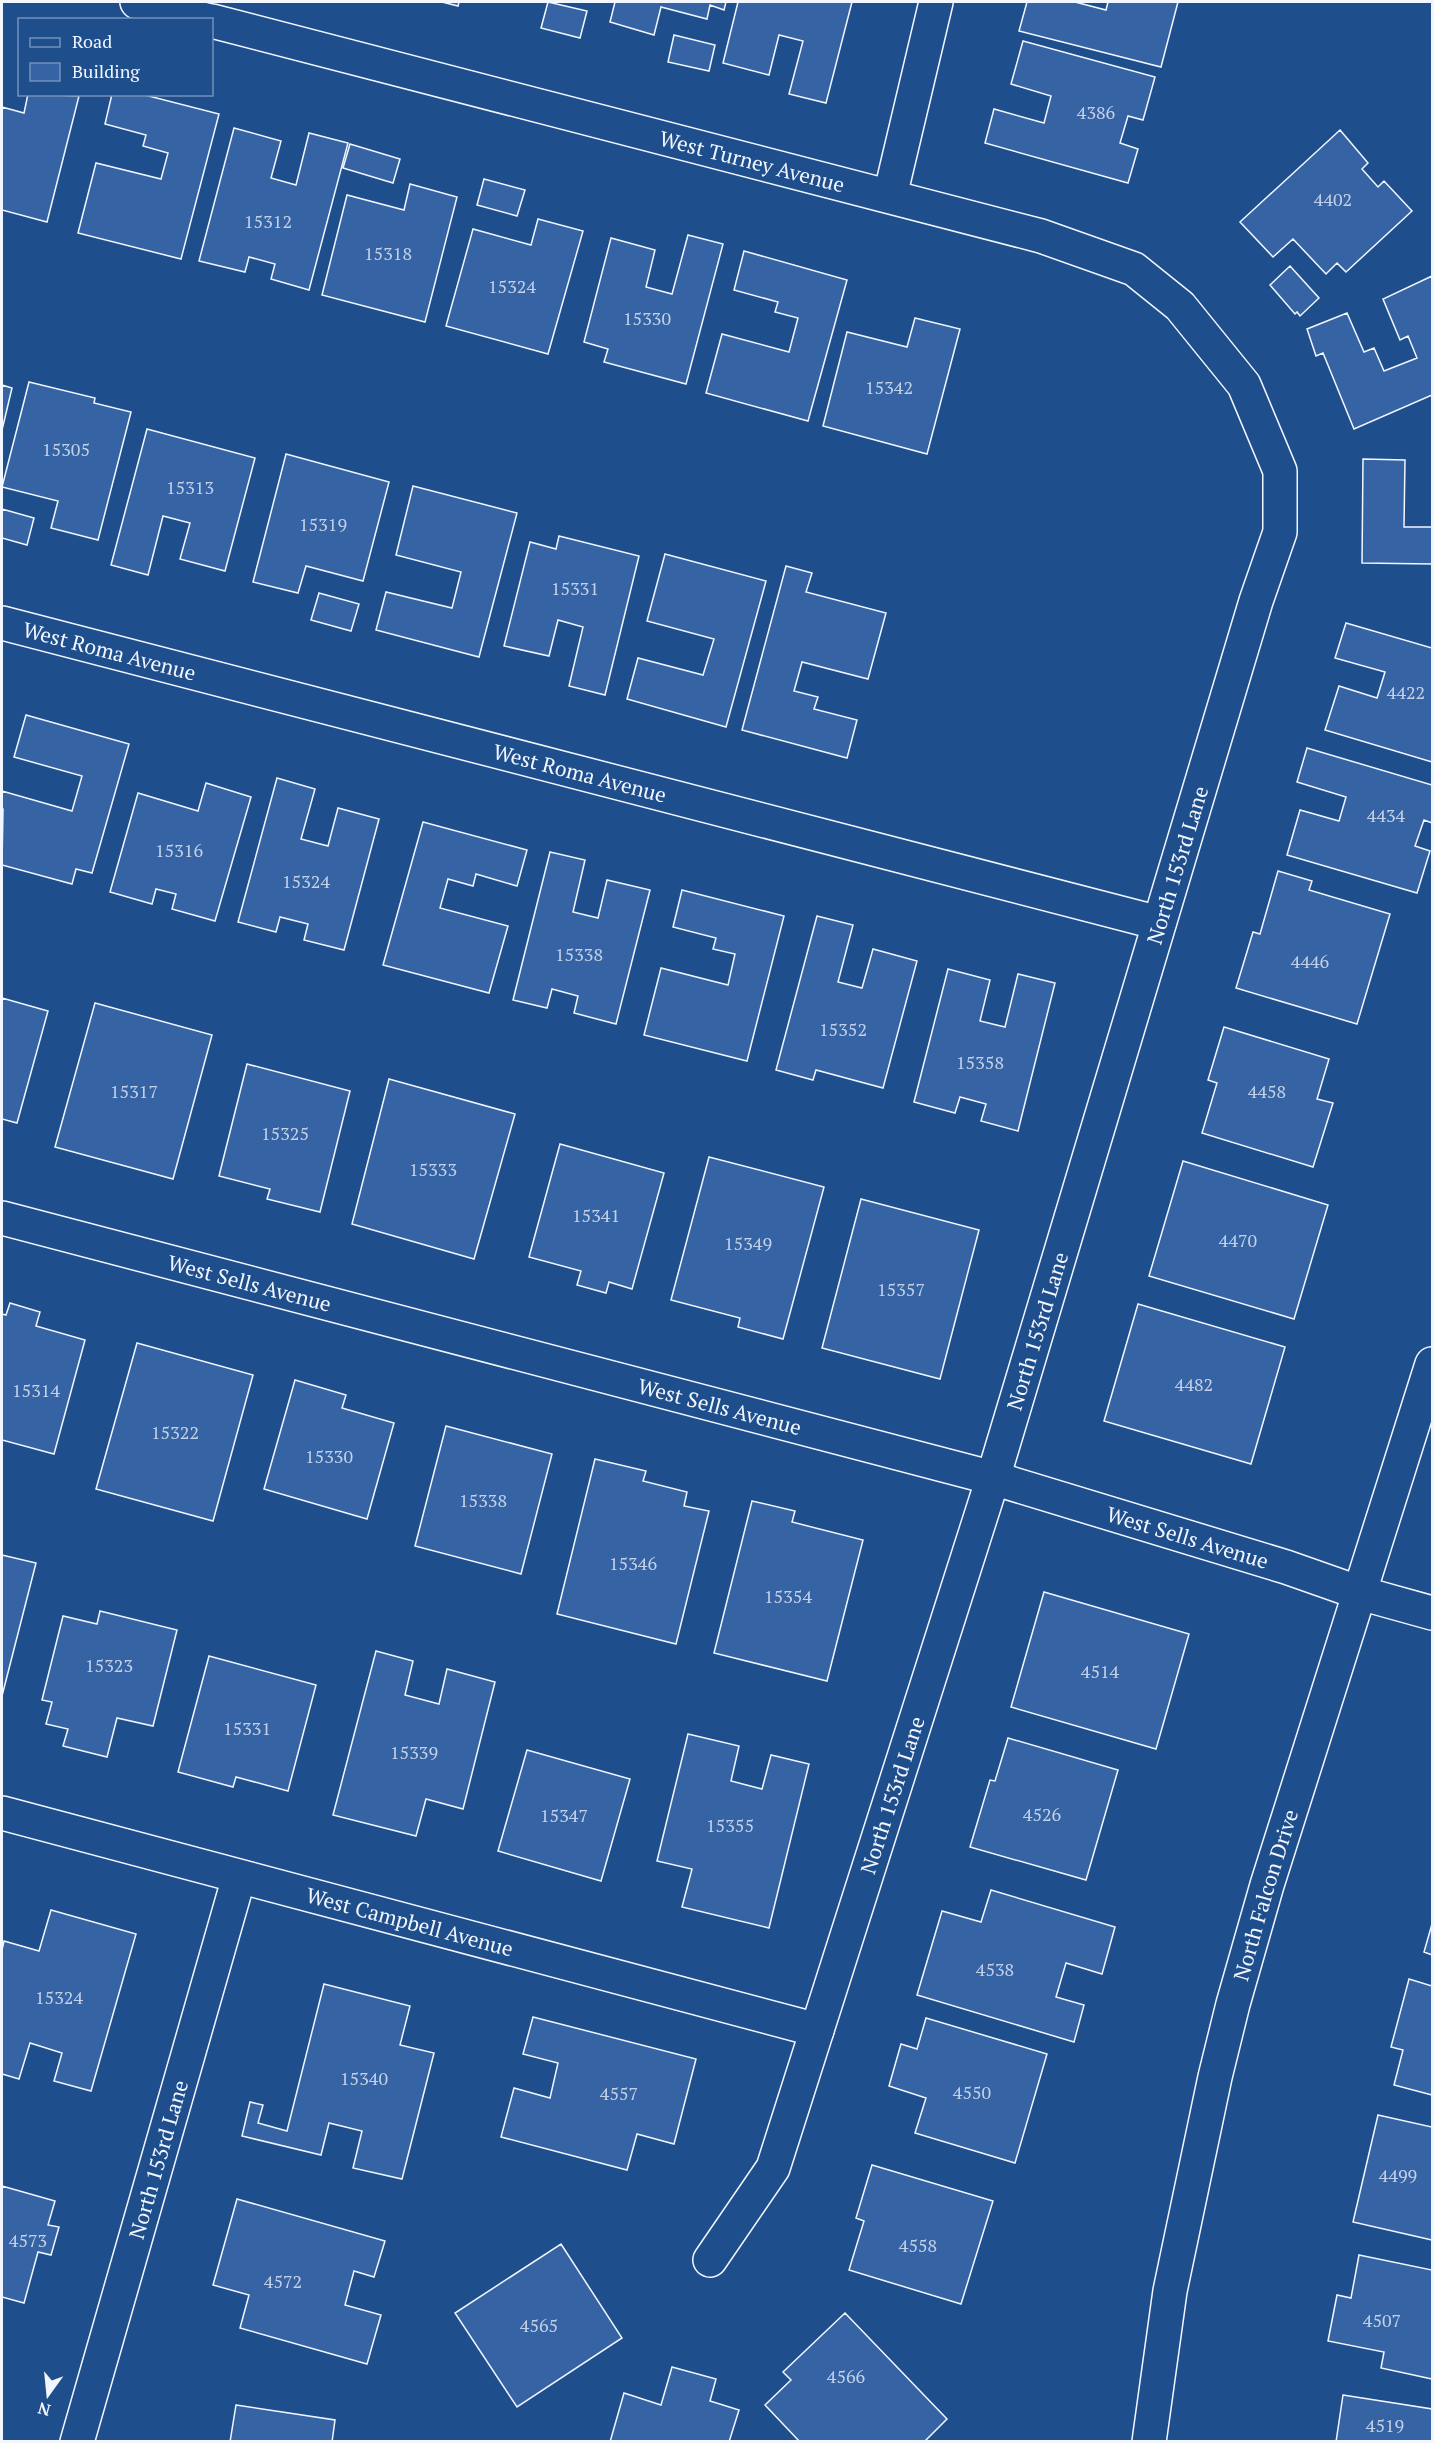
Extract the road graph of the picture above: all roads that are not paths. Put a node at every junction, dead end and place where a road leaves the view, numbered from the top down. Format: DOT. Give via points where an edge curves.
graph roads {
  1 [pos="137,2"];
  2 [pos="936,2"];
  3 [pos="198,18"];
  4 [pos="213,21"];
  5 [pos="890,196"];
  6 [pos="1244,385"];
  7 [pos="2,623"];
  8 [pos="1159,923"];
  9 [pos="2,1218"];
  10 [pos="1432,1364"];
  11 [pos="993,1479"];
  12 [pos="1360,1593"];
  13 [pos="1432,1613"];
  14 [pos="2,1813"];
  15 [pos="239,1877"];
  16 [pos="817,2030"];
  17 [pos="710,2260"];
  18 [pos="77,2442"];
  19 [pos="1149,2442"];
  1 -- 3 [label="street"];
  2 -- 5 [label="street"];
  4 -- 5 [label="street, West Turney Avenue"];
  5 -- 6 [label="street, West Turney Avenue" via="1041,236 1134,269 1180,306"];
  6 -- 8 [label="street, North 153rd Lane" via="1280,471 1280,531"];
  7 -- 8 [label="street, West Roma Avenue"];
  8 -- 11 [label="street, North 153rd Lane"];
  9 -- 11 [label="street, West Sells Avenue"];
  10 -- 12 [label="street, North Falcon Drive"];
  11 -- 12 [label="street, West Sells Avenue"];
  11 -- 16 [label="street, North 153rd Lane"];
  12 -- 13 [label="street, West Sells Avenue"];
  12 -- 19 [label="street, North Falcon Drive" via="1267,1886 1217,2066 1170,2291"];
  14 -- 15 [label="street, West Campbell Avenue"];
  15 -- 16 [label="street, West Campbell Avenue"];
  15 -- 18 [label="street, North 153rd Lane"];
  16 -- 17 [label="street, North 153rd Lane" via="773,2168"];
}
